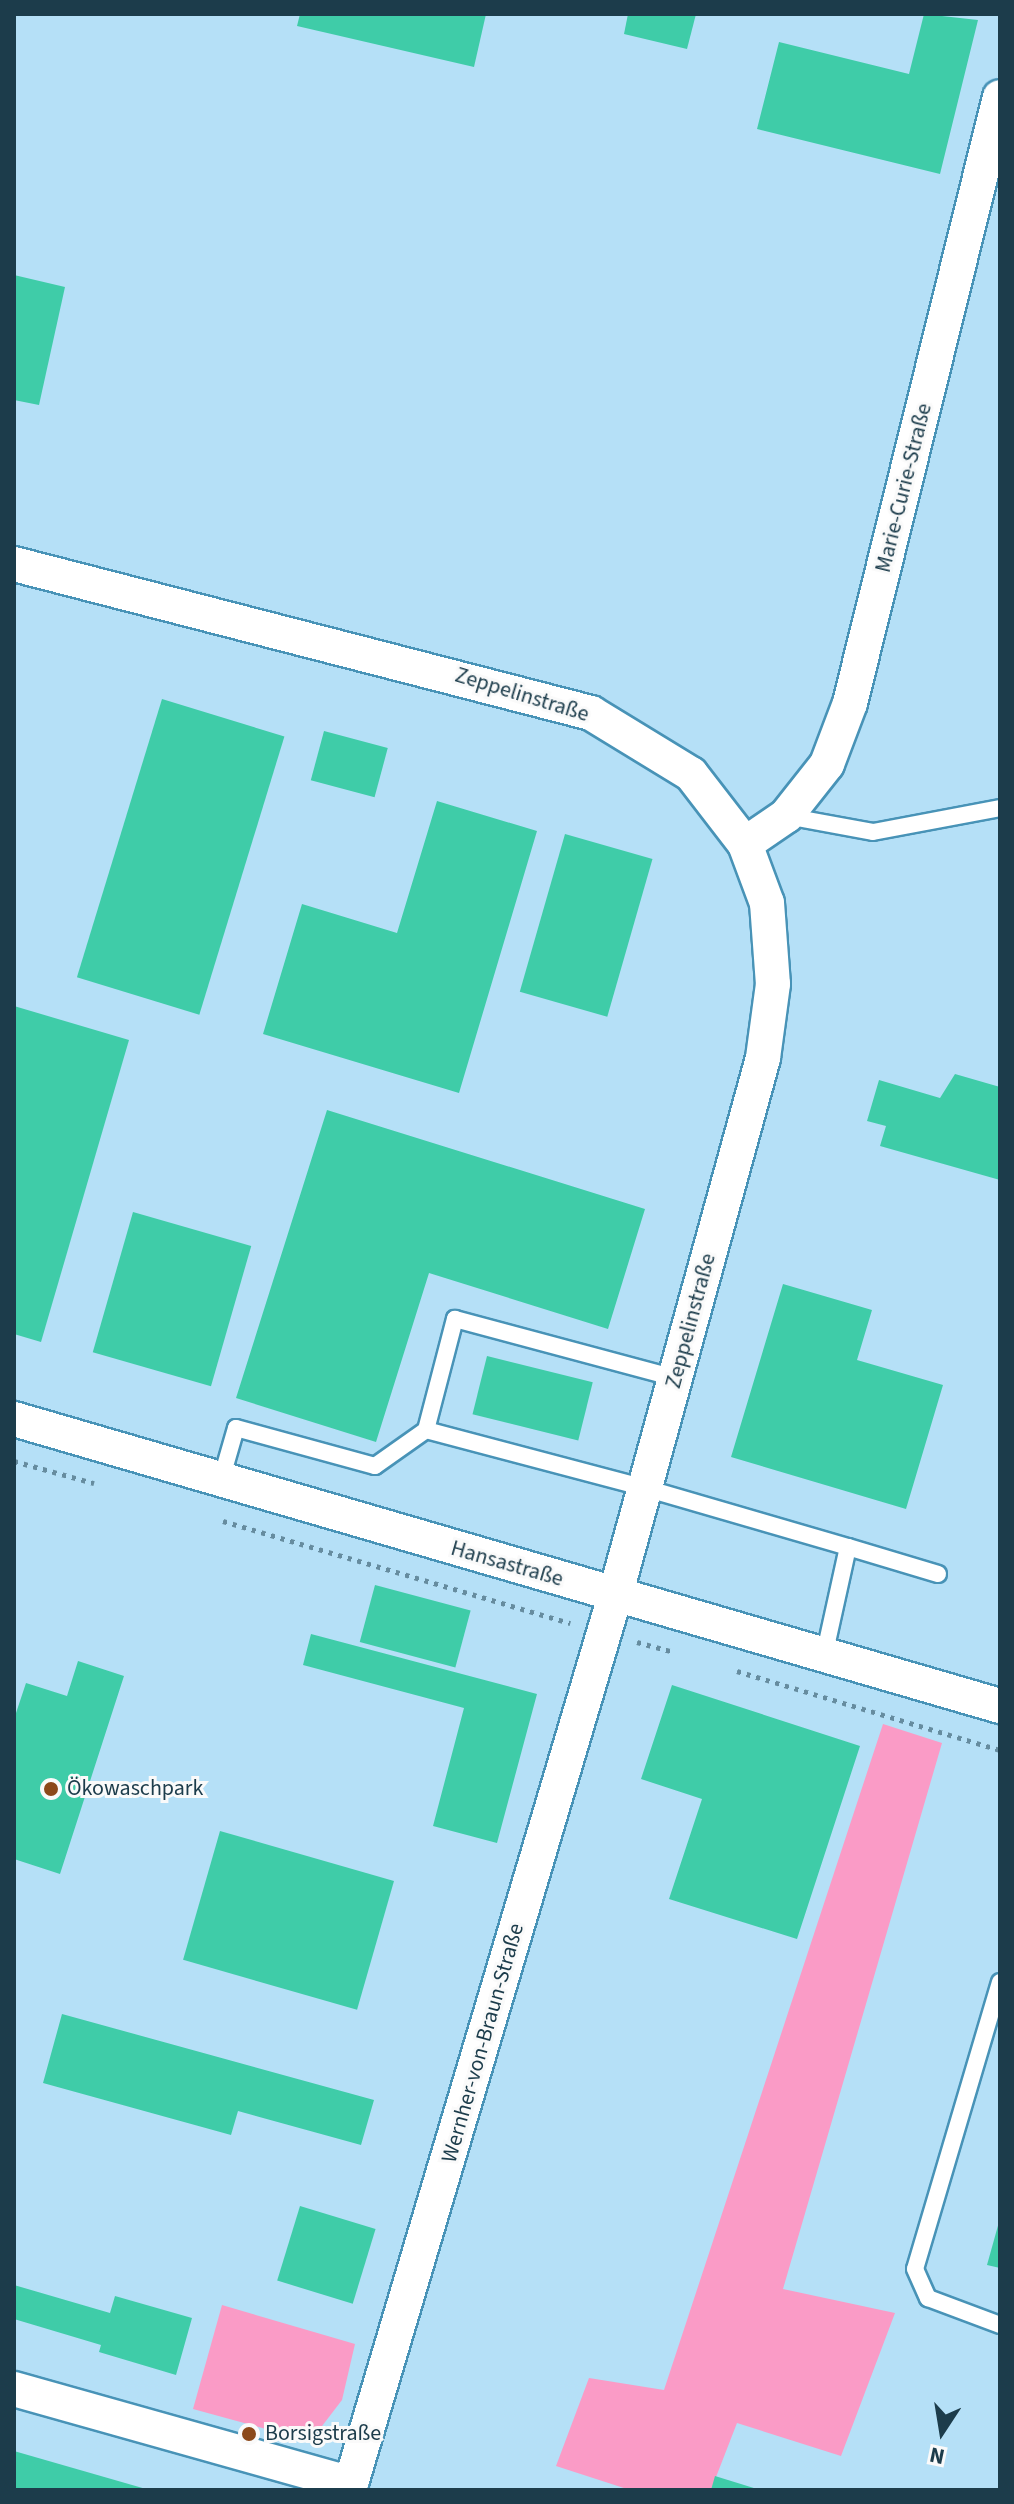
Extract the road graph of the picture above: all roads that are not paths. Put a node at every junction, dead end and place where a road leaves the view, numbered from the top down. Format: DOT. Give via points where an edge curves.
graph roads {
  1 [pos="1000,97"];
  2 [pos="14,564"];
  3 [pos="1000,808"];
  4 [pos="786,816"];
  5 [pos="745,844"];
  6 [pos="675,1378"];
  7 [pos="14,1419"];
  8 [pos="426,1430"];
  9 [pos="221,1480"];
  10 [pos="645,1488"];
  11 [pos="848,1547"];
  12 [pos="938,1574"];
  13 [pos="615,1596"];
  14 [pos="824,1656"];
  15 [pos="1000,1706"];
  16 [pos="1000,1982"];
  17 [pos="1000,2325"];
  18 [pos="14,2389"];
  19 [pos="350,2487"];
  1 -- 4 [label="street, Marie-Curie-Straße" via="850,703 827,764"];
  2 -- 5 [label="street, Zeppelinstraße" via="591,713 691,774"];
  3 -- 4 [label="lane" via="873,832"];
  4 -- 5 [label="street, Marie-Curie-Straße"];
  5 -- 6 [label="street, Zeppelinstraße" via="767,903 771,999 763,1058"];
  6 -- 8 [label="lane" via="455,1319"];
  6 -- 10 [label="street, Zeppelinstraße"];
  7 -- 9 [label="street, Hansastraße"];
  8 -- 9 [label="lane" via="375,1466 236,1428"];
  8 -- 10 [label="lane"];
  9 -- 13 [label="street, Hansastraße"];
  10 -- 11 [label="lane"];
  10 -- 13 [label="street, Zeppelinstraße"];
  11 -- 12 [label="lane"];
  11 -- 14 [label="lane"];
  13 -- 14 [label="street, Hansastraße"];
  13 -- 19 [label="street, Wernher-von-Braun-Straße"];
  14 -- 15 [label="street, Hansastraße"];
  16 -- 17 [label="lane" via="915,2269 928,2298"];
  18 -- 19 [label="street"];
}
